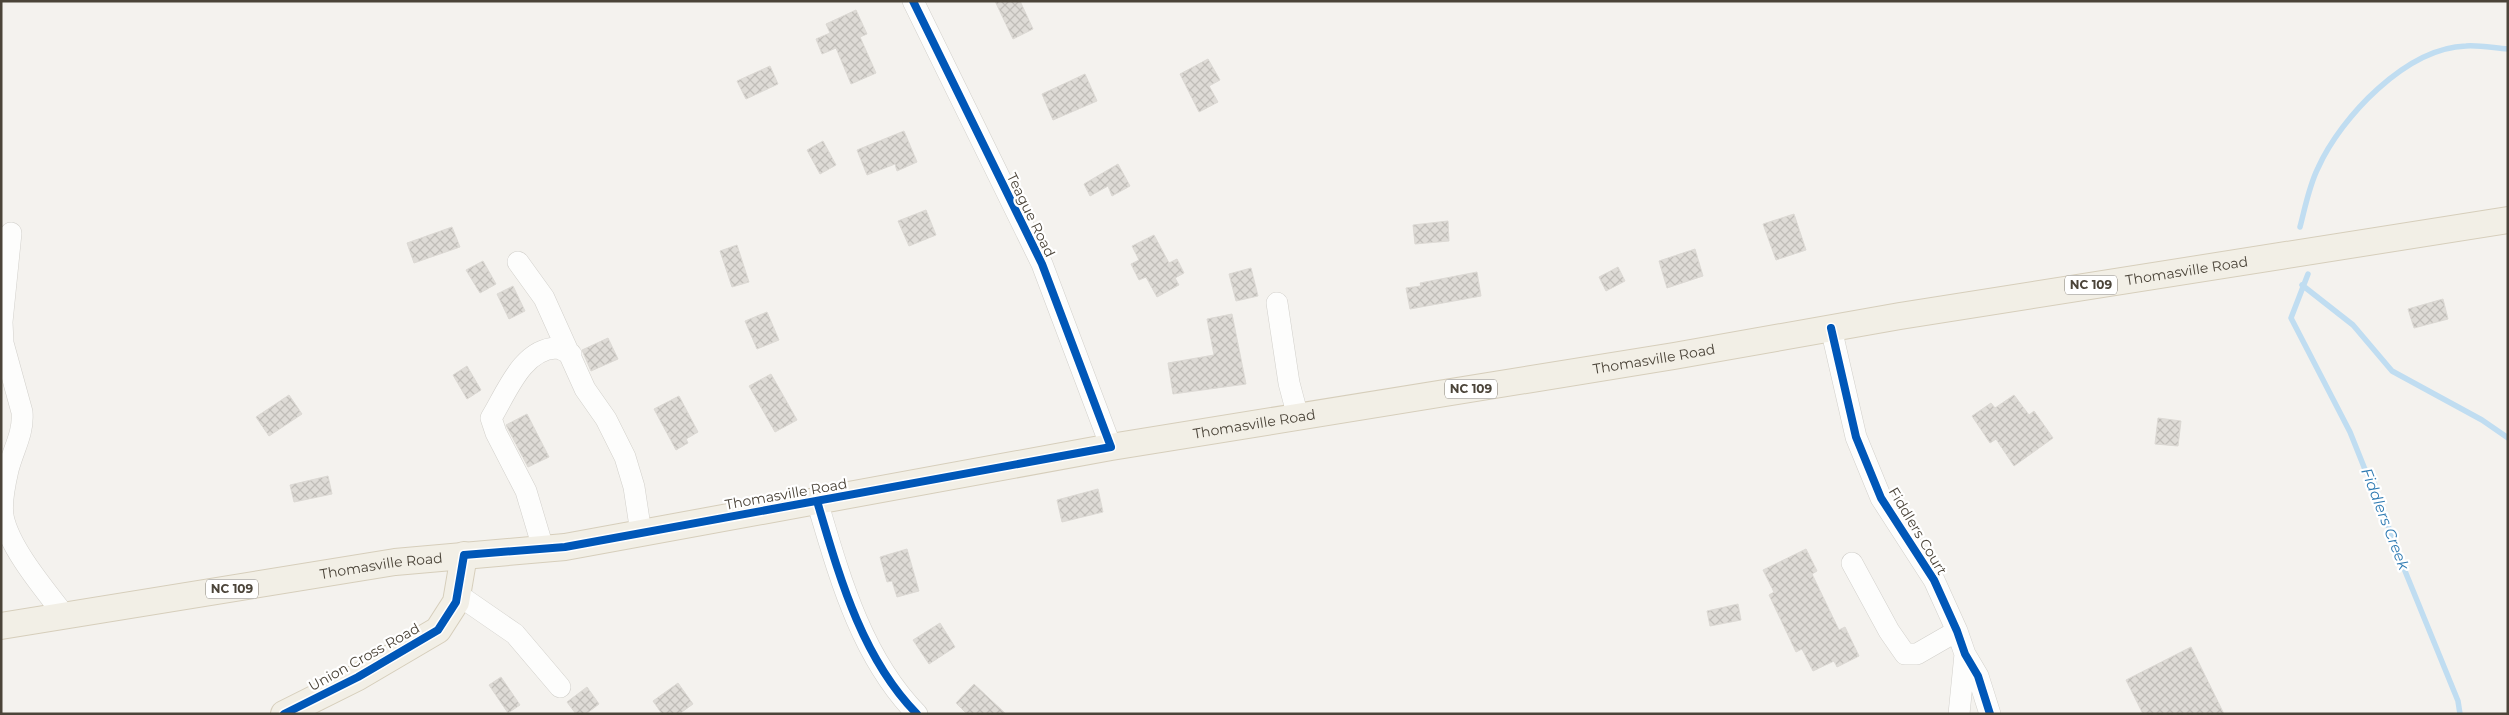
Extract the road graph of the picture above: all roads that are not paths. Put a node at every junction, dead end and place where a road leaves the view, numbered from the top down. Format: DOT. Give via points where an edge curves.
graph roads {
  1 [pos="913,1"];
  2 [pos="2508,220"];
  3 [pos="12,233"];
  4 [pos="518,262"];
  5 [pos="1278,302"];
  6 [pos="1831,328"];
  7 [pos="570,354"];
  8 [pos="1298,417"];
  9 [pos="1111,447"];
  10 [pos="817,501"];
  11 [pos="641,533"];
  12 [pos="543,548"];
  13 [pos="464,555"];
  14 [pos="1852,563"];
  15 [pos="458,594"];
  16 [pos="65,616"];
  17 [pos="1,626"];
  18 [pos="1957,631"];
  19 [pos="1964,654"];
  20 [pos="560,687"];
  21 [pos="284,714"];
  22 [pos="917,714"];
  23 [pos="1959,714"];
  24 [pos="1990,714"];
  1 -- 9 [label="street, Teague Road" via="1042,264"];
  2 -- 6 [label="main road, Thomasville Road / NC 109"];
  3 -- 16 [label="street" via="2,322 3,343 23,423 8,470 3,514 7,530 33,574"];
  4 -- 7 [label="street" via="544,298"];
  5 -- 8 [label="street"];
  6 -- 8 [label="main road, Thomasville Road / NC 109"];
  6 -- 18 [label="street, Fiddlers Court" via="1856,437 1881,498 1934,580"];
  7 -- 11 [label="street" via="585,389 626,457"];
  7 -- 12 [label="street" via="557,348 536,354 518,372 492,418 496,434 526,491"];
  8 -- 9 [label="main road, Thomasville Road / NC 109"];
  9 -- 10 [label="main road, Thomasville Road / NC 109"];
  10 -- 11 [label="main road, Thomasville Road / NC 109"];
  10 -- 22 [label="street" via="839,575 856,617 891,683"];
  11 -- 12 [label="main road, Thomasville Road / NC 109"];
  12 -- 13 [label="main road, Thomasville Road / NC 109"];
  13 -- 15 [label="main road, Union Cross Road"];
  13 -- 16 [label="main road, Thomasville Road / NC 109" via="395,562"];
  14 -- 18 [label="street" via="1905,654 1917,654"];
  15 -- 20 [label="street" via="515,634"];
  15 -- 21 [label="main road, Union Cross Road" via="438,630 358,677"];
  16 -- 17 [label="main road, Thomasville Road / NC 109"];
  18 -- 19 [label="street, Fiddlers Court"];
  19 -- 23 [label="street"];
  19 -- 24 [label="street, Fiddlers Court" via="1978,676"];
}
